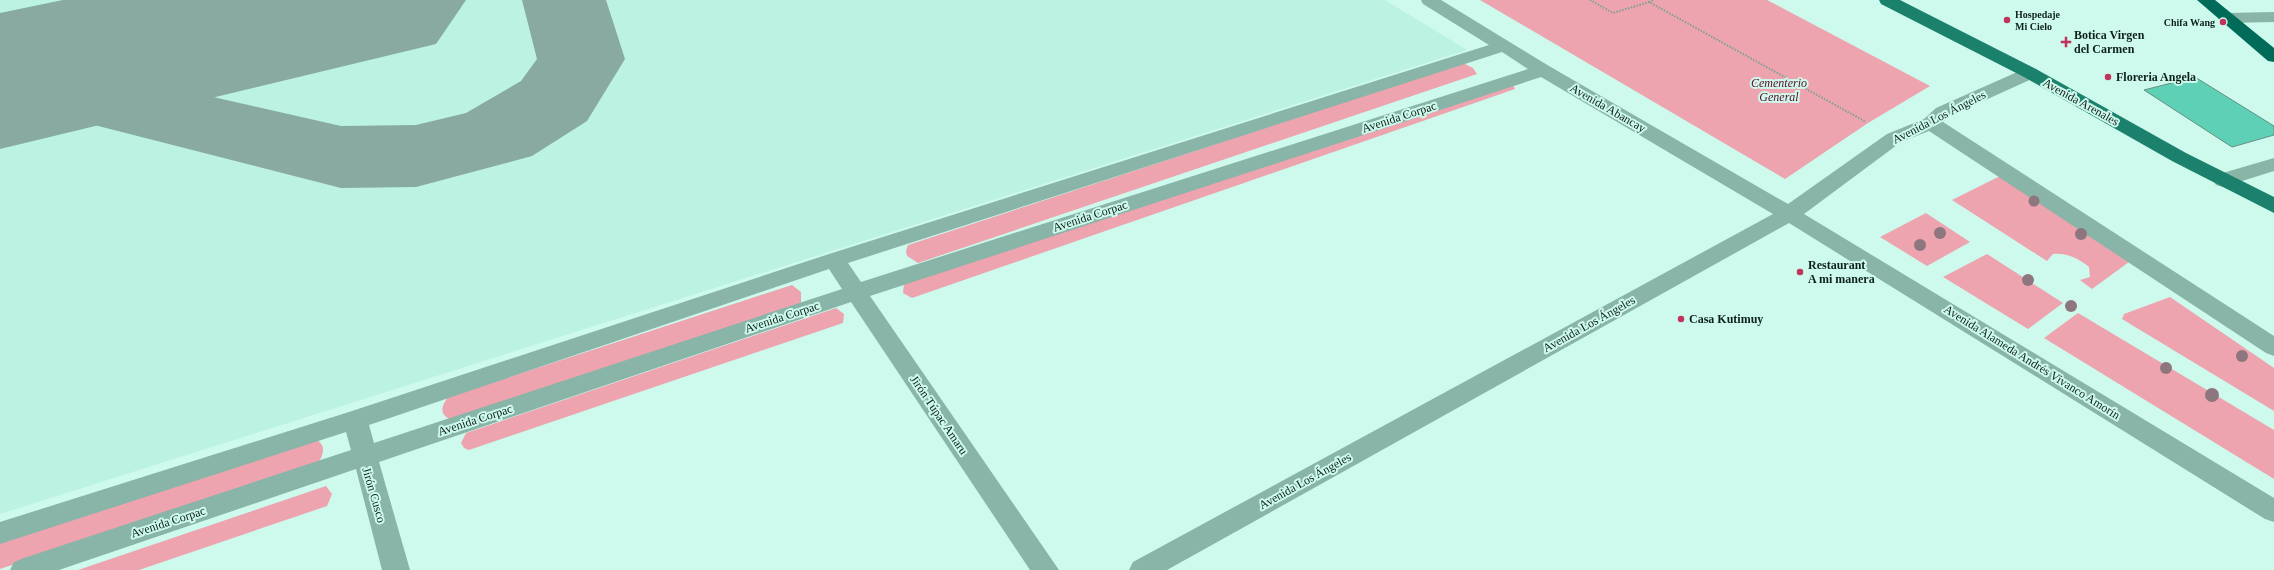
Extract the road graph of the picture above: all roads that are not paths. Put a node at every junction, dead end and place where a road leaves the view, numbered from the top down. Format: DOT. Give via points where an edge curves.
graph roads {
  1 [pos="1428,0"];
  2 [pos="1887,0"];
  3 [pos="2206,0"];
  4 [pos="2274,17"];
  5 [pos="2227,18"];
  6 [pos="1503,46"];
  7 [pos="2274,57"];
  8 [pos="1543,70"];
  9 [pos="2030,73"];
  10 [pos="1931,123"];
  11 [pos="2274,164"];
  12 [pos="2223,180"];
  13 [pos="2274,206"];
  14 [pos="1789,214"];
  15 [pos="834,260"];
  16 [pos="856,292"];
  17 [pos="2274,347"];
  18 [pos="355,420"];
  19 [pos="364,457"];
  20 [pos="2274,511"];
  21 [pos="0,533"];
  22 [pos="24,570"];
  23 [pos="396,570"];
  24 [pos="1045,570"];
  25 [pos="1143,570"];
  1 -- 6 [label="street, Avenida Abancay"];
  2 -- 9 [label="main road, Avenida Arenales"];
  3 -- 5 [label="highway"];
  4 -- 5 [label="street"];
  5 -- 7 [label="highway"];
  6 -- 8 [label="street, Avenida Abancay"];
  6 -- 15 [label="street"];
  8 -- 14 [label="street, Avenida Abancay"];
  8 -- 16 [label="street, Avenida Corpac"];
  9 -- 10 [label="street, Avenida Los Ángeles" via="1943,112"];
  9 -- 12 [label="main road, Avenida Arenales"];
  10 -- 14 [label="street, Avenida Los Ángeles" via="1894,138"];
  10 -- 17 [label="street"];
  11 -- 12 [label="street"];
  12 -- 13 [label="main road, Avenida Arenales"];
  14 -- 20 [label="street, Avenida Alameda Andrés Vivanco Amorín"];
  14 -- 25 [label="street, Avenida Los Ángeles"];
  15 -- 16 [label="street, Jirón Túpac Amaru"];
  15 -- 18 [label="street"];
  16 -- 19 [label="street, Avenida Corpac"];
  16 -- 24 [label="street, Jirón Túpac Amaru"];
  18 -- 19 [label="street, Jirón Cusco"];
  18 -- 21 [label="street"];
  19 -- 22 [label="street, Avenida Corpac"];
  19 -- 23 [label="street, Jirón Cusco"];
}
